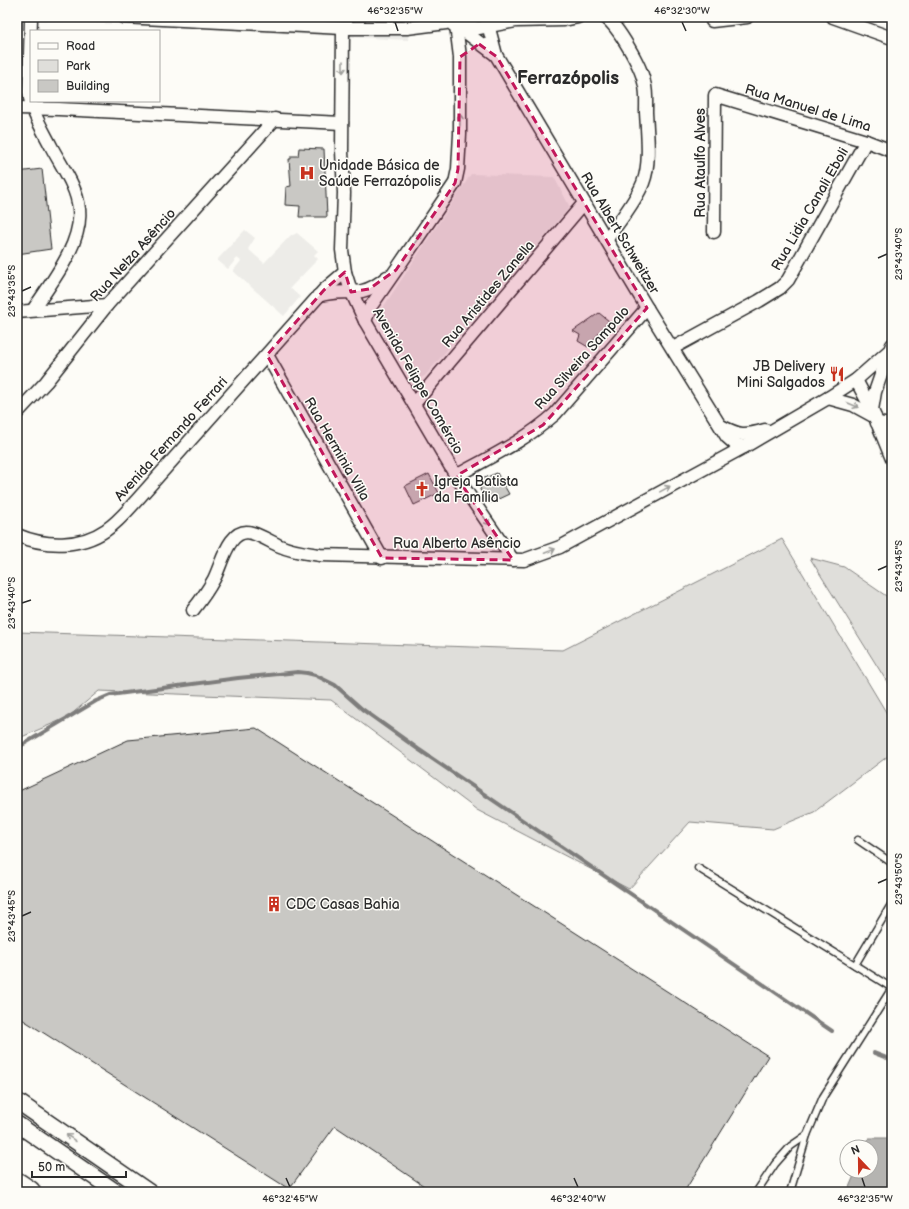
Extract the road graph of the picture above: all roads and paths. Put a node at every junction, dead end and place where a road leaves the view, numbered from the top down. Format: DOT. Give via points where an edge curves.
graph roads {
  1 [pos="31,17"];
  2 [pos="123,17"];
  3 [pos="421,17"];
  4 [pos="474,17"];
  5 [pos="578,17"];
  6 [pos="604,17"];
  7 [pos="747,17"];
  8 [pos="833,17"];
  9 [pos="712,19"];
  10 [pos="487,22"];
  11 [pos="451,24"];
  12 [pos="344,28"];
  13 [pos="407,28"];
  14 [pos="31,30"];
  15 [pos="892,38"];
  16 [pos="479,44"];
  17 [pos="30,54"];
  18 [pos="496,55"];
  19 [pos="460,57"];
  20 [pos="715,95"];
  21 [pos="30,96"];
  22 [pos="32,102"];
  23 [pos="17,108"];
  24 [pos="33,108"];
  25 [pos="275,119"];
  26 [pos="342,123"];
  27 [pos="866,142"];
  28 [pos="892,151"];
  29 [pos="584,203"];
  30 [pos="714,232"];
  31 [pos="607,239"];
  32 [pos="396,270"];
  33 [pos="345,272"];
  34 [pos="351,291"];
  35 [pos="318,296"];
  36 [pos="107,305"];
  37 [pos="647,308"];
  38 [pos="32,310"];
  39 [pos="17,312"];
  40 [pos="365,321"];
  41 [pos="673,348"];
  42 [pos="891,348"];
  43 [pos="267,354"];
  44 [pos="856,380"];
  45 [pos="828,398"];
  46 [pos="414,404"];
  47 [pos="17,412"];
  48 [pos="875,417"];
  49 [pos="783,424"];
  50 [pos="892,425"];
  51 [pos="721,426"];
  52 [pos="744,447"];
  53 [pos="892,458"];
  54 [pos="716,462"];
  55 [pos="456,476"];
  56 [pos="17,535"];
  57 [pos="382,558"];
  58 [pos="513,560"];
  59 [pos="193,610"];
  60 [pos="858,840"];
  61 [pos="892,863"];
  62 [pos="698,868"];
  63 [pos="892,904"];
  64 [pos="855,965"];
  65 [pos="892,988"];
  66 [pos="17,1100"];
  67 [pos="17,1124"];
  68 [pos="807,1135"];
  69 [pos="17,1184"];
  70 [pos="29,1192"];
  71 [pos="116,1192"];
  72 [pos="149,1192"];
  73 [pos="759,1192"];
  74 [pos="790,1192"];
  1 -- 14 [label="street"];
  2 -- 12 [label="street"];
  3 -- 13 [label="street"];
  4 -- 11 [label="street" via="467,22"];
  5 -- 10 [label="street" via="564,20"];
  6 -- 31 [label="street" via="625,43 642,75 647,130 647,168 643,182 629,208"];
  7 -- 9 [label="street"];
  8 -- 15 [label="street"];
  10 -- 11 [label="street"];
  10 -- 18 [label="street, Rua Albert Schweitzer"];
  11 -- 13 [label="street"];
  11 -- 16 [label="street, Rua Albert Schweitzer"];
  11 -- 19 [label="street"];
  12 -- 13 [label="street"];
  12 -- 26 [label="street, one-way"];
  16 -- 18 [label="street, Rua Albert Schweitzer"];
  16 -- 19 [label="street"];
  17 -- 21 [label="street"];
  18 -- 29 [label="street, Rua Albert Schweitzer"];
  32 -- 19 [label="street, one-way" via="455,183 458,169"];
  20 -- 27 [label="street, Rua Manuel de Lima"];
  20 -- 30 [label="street, Rua Ataulfo Alves"];
  22 -- 24 [label="street"];
  23 -- 24 [label="street"];
  24 -- 25 [label="street"];
  24 -- 38 [label="street" via="73,187 80,216 76,236 65,259"];
  25 -- 26 [label="street"];
  25 -- 36 [label="street, Rua Nelza Asêncio"];
  26 -- 33 [label="street" via="342,250"];
  27 -- 28 [label="street, Rua Manuel de Lima"];
  27 -- 41 [label="street, Rua Lidia Canali Eboli" via="788,280 759,301"];
  29 -- 31 [label="street, Rua Albert Schweitzer"];
  29 -- 46 [label="street, Rua Aristides Zanella"];
  31 -- 37 [label="street, Rua Albert Schweitzer"];
  32 -- 34 [label="street" via="369,289"];
  32 -- 40 [label="street" via="371,306"];
  33 -- 34 [label="street, Avenida Felippe Comércio"];
  33 -- 35 [label="street, Avenida Fernando Ferrari"];
  34 -- 35 [label="street"];
  34 -- 40 [label="street, Avenida Felippe Comércio"];
  35 -- 43 [label="street, Avenida Fernando Ferrari"];
  36 -- 38 [label="street"];
  36 -- 47 [label="street, Rua Nelza Asêncio" via="46,382"];
  37 -- 41 [label="street, Rua Albert Schweitzer"];
  37 -- 55 [label="street, Rua Silveira Sampalo" via="543,425"];
  38 -- 39 [label="street"];
  40 -- 46 [label="street, Avenida Felippe Comércio"];
  41 -- 51 [label="street, Rua Albert Schweitzer"];
  42 -- 44 [label="street, Rua Alberto Asêncio"];
  42 -- 48 [label="street" via="875,392"];
  43 -- 56 [label="street, Avenida Fernando Ferrari" via="124,515 106,530 88,540 67,544 34,541"];
  43 -- 57 [label="street, Rua Herminia Villa"];
  44 -- 45 [label="street, Rua Alberto Asêncio"];
  44 -- 48 [label="street"];
  45 -- 48 [label="street, one-way" via="853,405"];
  45 -- 49 [label="street, Rua Alberto Asêncio"];
  46 -- 55 [label="street, Avenida Felippe Comércio"];
  48 -- 50 [label="street"];
  48 -- 53 [label="street"];
  49 -- 51 [label="street, Rua Alberto Asêncio" via="744,435"];
  49 -- 52 [label="street, Rua Alberto Asêncio"];
  51 -- 52 [label="street, Rua Albert Schweitzer" via="732,442"];
  51 -- 54 [label="street, Rua Albert Schweitzer" via="724,446"];
  52 -- 54 [label="street, Rua Alberto Asêncio"];
  58 -- 54 [label="street, Rua Alberto Asêncio, one-way" via="524,560 560,547"];
  55 -- 58 [label="street, Avenida Felippe Comércio, one-way"];
  57 -- 58 [label="street, Rua Alberto Asêncio"];
  57 -- 59 [label="street, Rua Alberto Asêncio" via="299,552 250,533 239,534 231,542 215,577"];
  60 -- 61 [label="lane"];
  62 -- 64 [label="lane"];
  63 -- 64 [label="lane"];
  64 -- 65 [label="lane"];
  65 -- 68 [label="lane" via="823,1097"];
  72 -- 66 [label="street, one-way"];
  67 -- 71 [label="street"];
  68 -- 73 [label="lane" via="791,1146 775,1164 756,1191"];
  68 -- 74 [label="lane"];
  69 -- 70 [label="highway"];
}
